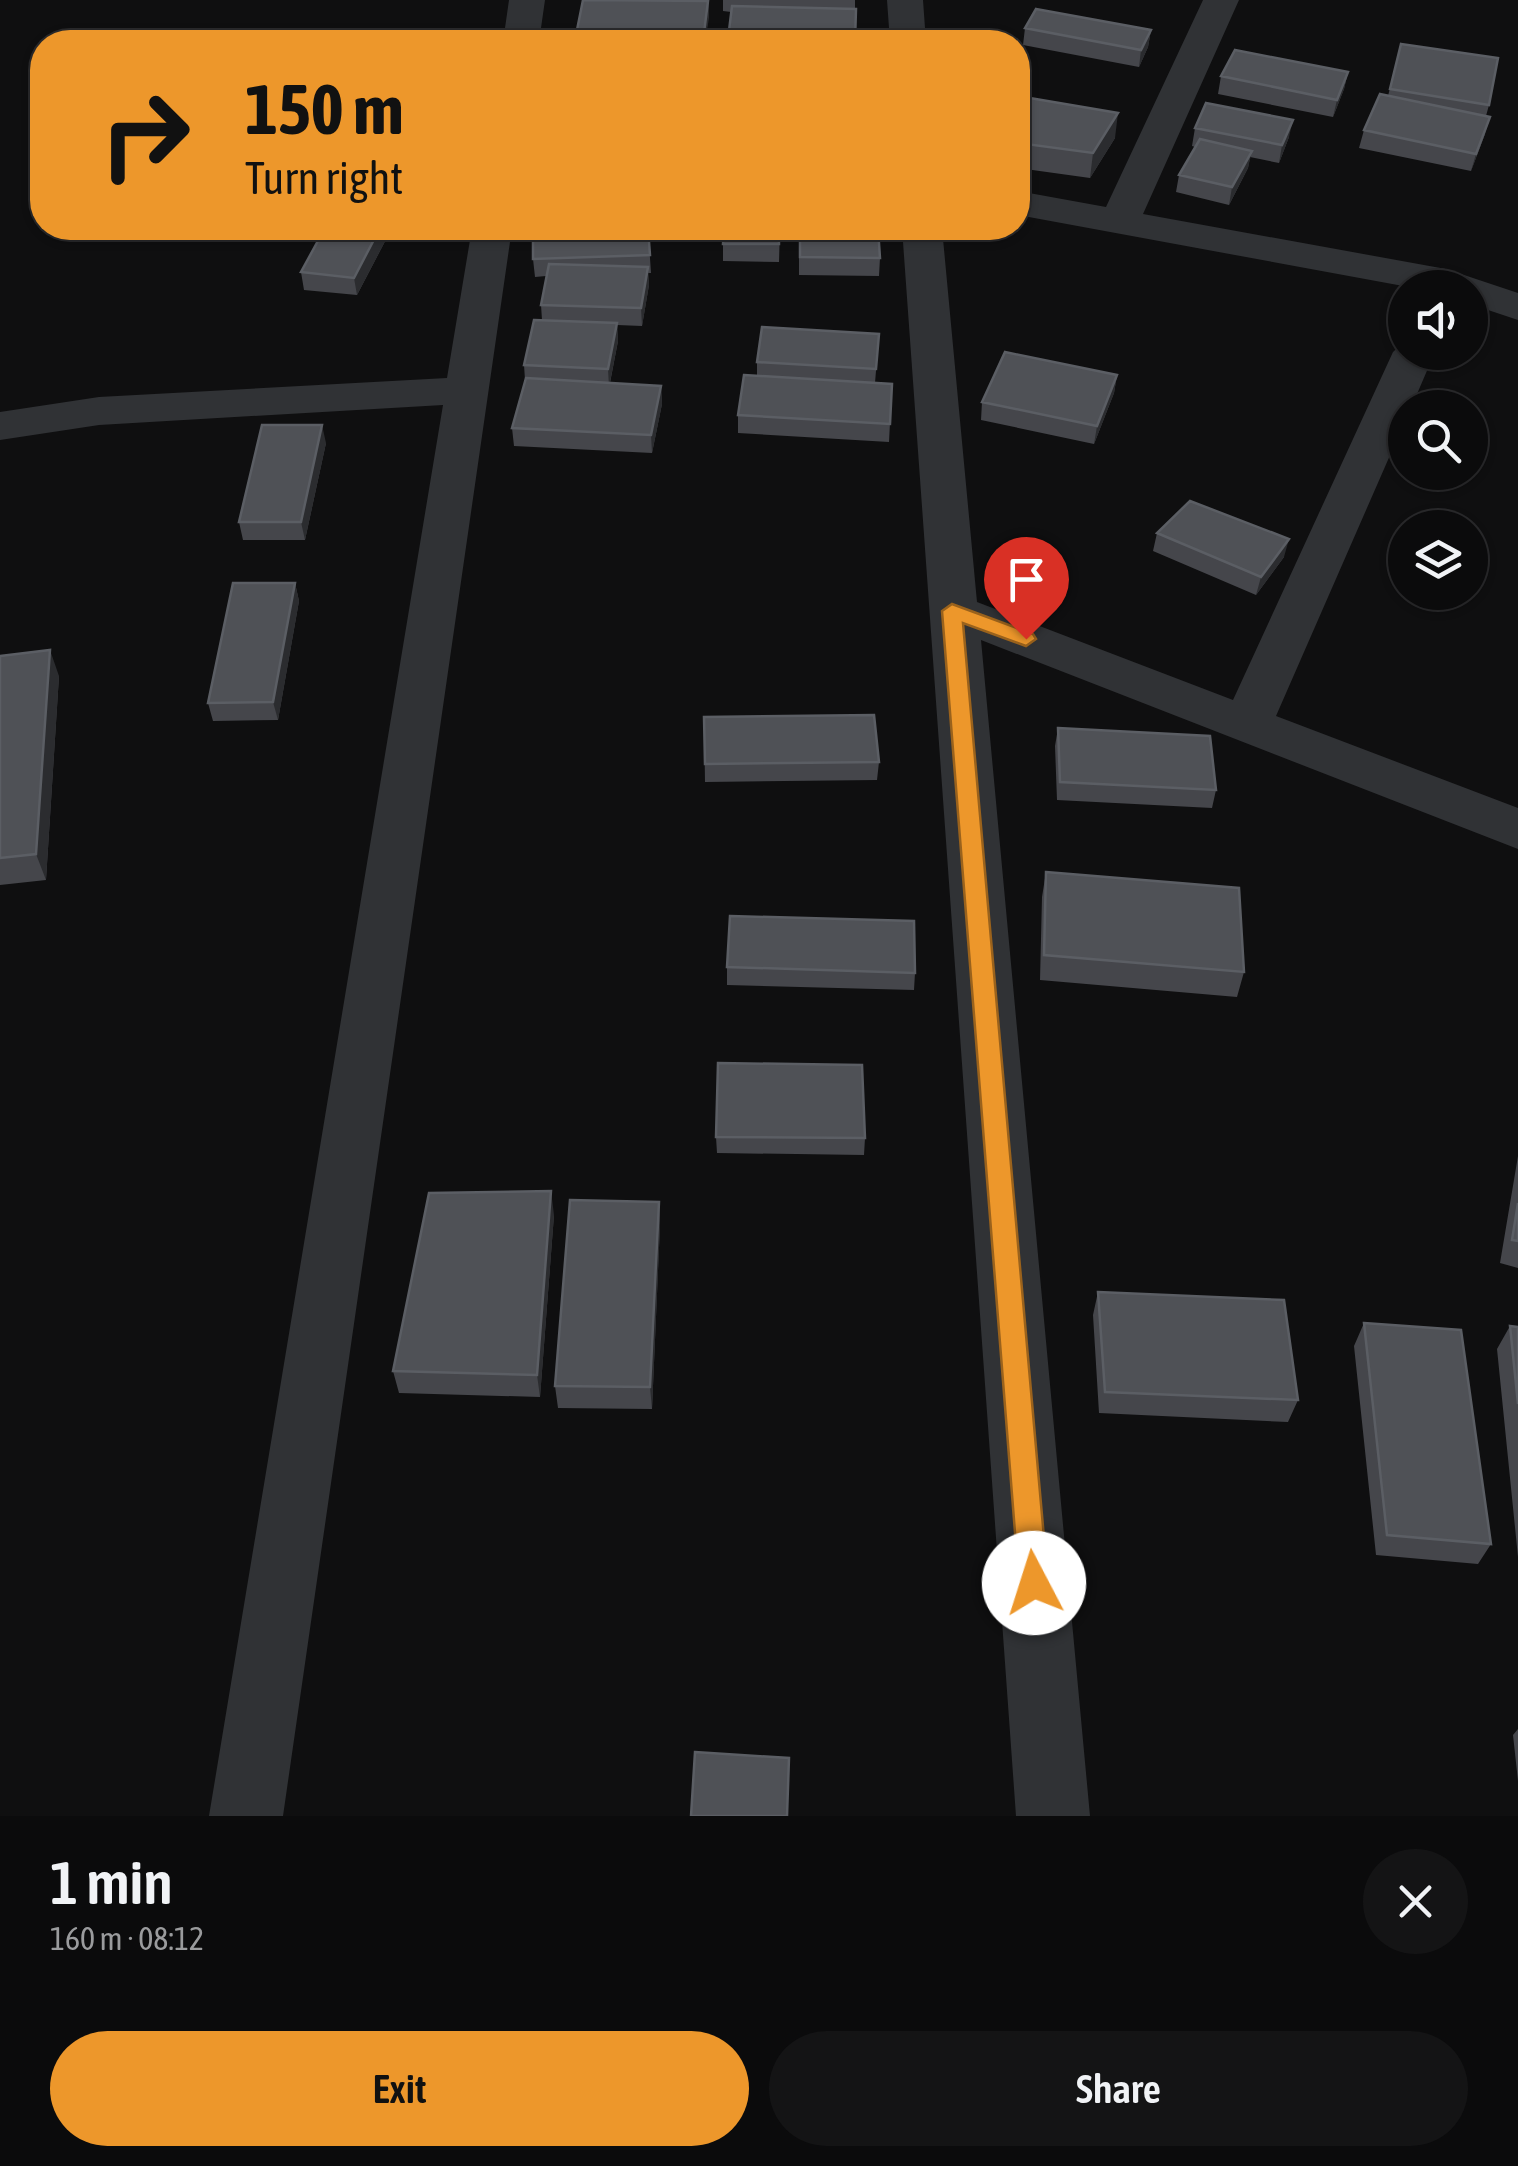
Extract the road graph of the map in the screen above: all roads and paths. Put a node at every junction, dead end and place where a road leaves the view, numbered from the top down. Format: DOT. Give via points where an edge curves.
graph roads {
  1 [pos="527,0"];
  2 [pos="905,0"];
  3 [pos="1221,0"];
  4 [pos="522,30"];
  5 [pos="907,30"];
  6 [pos="1030,205"];
  7 [pos="1119,223"];
  8 [pos="490,240"];
  9 [pos="923,240"];
  10 [pos="1388,273"];
  11 [pos="1488,293"];
  12 [pos="1516,300"];
  13 [pos="1406,370"];
  14 [pos="468,390"];
  15 [pos="0,426"];
  16 [pos="952,611"];
  17 [pos="1248,722"];
  18 [pos="1518,828"];
  19 [pos="246,1816"];
  20 [pos="1054,1816"];
  1 -- 4 [label="street"];
  2 -- 5 [label="street"];
  3 -- 7 [label="street"];
  6 -- 7 [label="street"];
  7 -- 10 [label="street"];
  8 -- 14 [label="street"];
  9 -- 16 [label="street"];
  11 -- 12 [label="street"];
  13 -- 17 [label="street"];
  14 -- 15 [label="street" via="99,410"];
  14 -- 19 [label="street"];
  16 -- 17 [label="street"];
  16 -- 20 [label="street"];
  17 -- 18 [label="street"];
}
